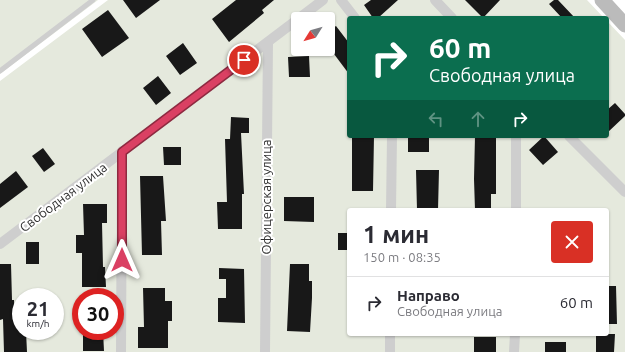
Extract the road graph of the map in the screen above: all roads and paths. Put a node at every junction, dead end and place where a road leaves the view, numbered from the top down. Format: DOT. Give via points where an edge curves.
graph roads {
  1 [pos="93,0"];
  2 [pos="323,0"];
  3 [pos="342,0"];
  4 [pos="435,0"];
  5 [pos="602,0"];
  6 [pos="307,12"];
  7 [pos="354,16"];
  8 [pos="450,16"];
  9 [pos="291,24"];
  10 [pos="625,25"];
  11 [pos="268,42"];
  12 [pos="0,71"];
  13 [pos="392,138"];
  14 [pos="516,138"];
  15 [pos="571,138"];
  16 [pos="122,152"];
  17 [pos="625,192"];
  18 [pos="391,208"];
  19 [pos="516,208"];
  20 [pos="0,244"];
  21 [pos="390,336"];
  22 [pos="515,336"];
  23 [pos="121,352"];
  24 [pos="265,352"];
  25 [pos="390,352"];
  26 [pos="514,352"];
  1 -- 12 [label="lane"];
  2 -- 6 [label="street, Свободная улица"];
  3 -- 7 [label="street"];
  4 -- 8 [label="street"];
  5 -- 10 [label="street"];
  9 -- 11 [label="street, Свободная улица"];
  11 -- 16 [label="street, Свободная улица"];
  11 -- 24 [label="street, Офицерская улица"];
  13 -- 18 [label="street"];
  14 -- 19 [label="street"];
  15 -- 17 [label="street"];
  16 -- 20 [label="street, Свободная улица"];
  16 -- 23 [label="street"];
  21 -- 25 [label="street"];
  22 -- 26 [label="street"];
}
